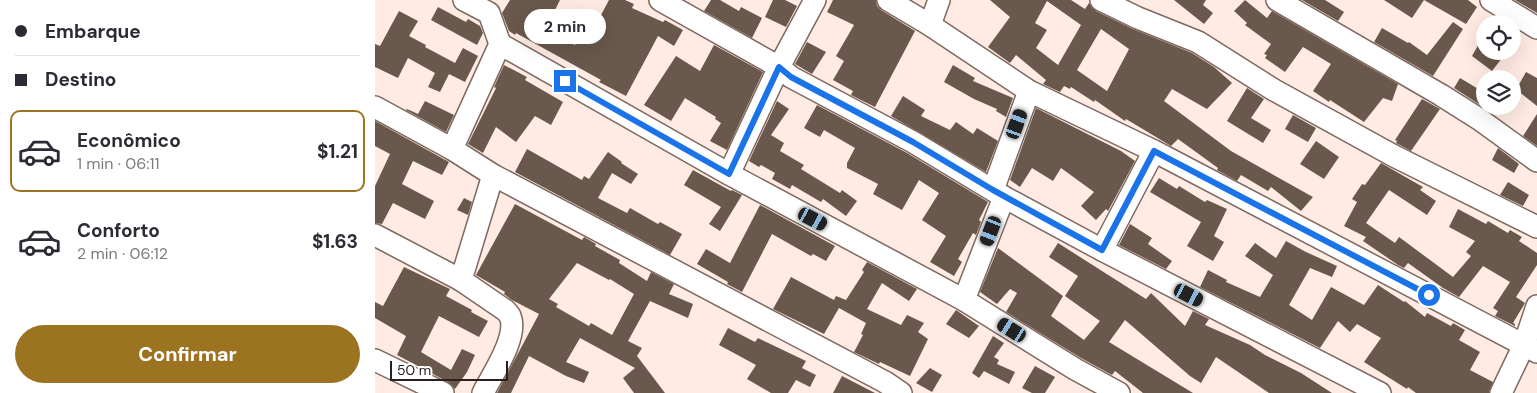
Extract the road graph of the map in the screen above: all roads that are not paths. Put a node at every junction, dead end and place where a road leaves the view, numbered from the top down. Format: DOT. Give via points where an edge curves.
graph roads {
  1 [pos="464,0"];
  2 [pos="661,0"];
  3 [pos="815,0"];
  4 [pos="888,0"];
  5 [pos="939,0"];
  6 [pos="1101,0"];
  7 [pos="1277,0"];
  8 [pos="1491,0"];
  9 [pos="491,6"];
  10 [pos="930,25"];
  11 [pos="1537,28"];
  12 [pos="500,44"];
  13 [pos="779,67"];
  14 [pos="1029,92"];
  15 [pos="375,107"];
  16 [pos="452,149"];
  17 [pos="1154,151"];
  18 [pos="1537,161"];
  19 [pos="729,174"];
  20 [pos="493,175"];
  21 [pos="999,194"];
  22 [pos="1537,227"];
  23 [pos="375,235"];
  24 [pos="1102,250"];
  25 [pos="461,280"];
  26 [pos="964,300"];
  27 [pos="1537,306"];
  28 [pos="1531,348"];
  29 [pos="375,360"];
  30 [pos="443,393"];
  31 [pos="483,393"];
  32 [pos="901,393"];
  33 [pos="1119,393"];
  34 [pos="1380,393"];
  35 [pos="1501,393"];
  1 -- 9 [label="street"];
  2 -- 13 [label="street"];
  3 -- 13 [label="street"];
  4 -- 10 [label="street"];
  5 -- 10 [label="street"];
  6 -- 22 [label="street" via="1198,42 1274,90 1394,156"];
  7 -- 18 [label="street" via="1441,95"];
  8 -- 11 [label="street"];
  9 -- 12 [label="street"];
  10 -- 14 [label="street"];
  12 -- 16 [label="street"];
  12 -- 19 [label="street"];
  13 -- 19 [label="street"];
  13 -- 21 [label="street" via="791,77 913,142"];
  14 -- 17 [label="street"];
  14 -- 21 [label="street"];
  15 -- 16 [label="street"];
  16 -- 20 [label="street"];
  17 -- 24 [label="street"];
  17 -- 28 [label="street"];
  19 -- 26 [label="street"];
  20 -- 25 [label="street"];
  20 -- 32 [label="street"];
  21 -- 24 [label="street"];
  21 -- 26 [label="street"];
  23 -- 25 [label="street"];
  24 -- 34 [label="street"];
  25 -- 31 [label="street" via="510,316 509,344"];
  26 -- 33 [label="street"];
  27 -- 28 [label="street"];
  28 -- 35 [label="street"];
  29 -- 30 [label="street"];
}
